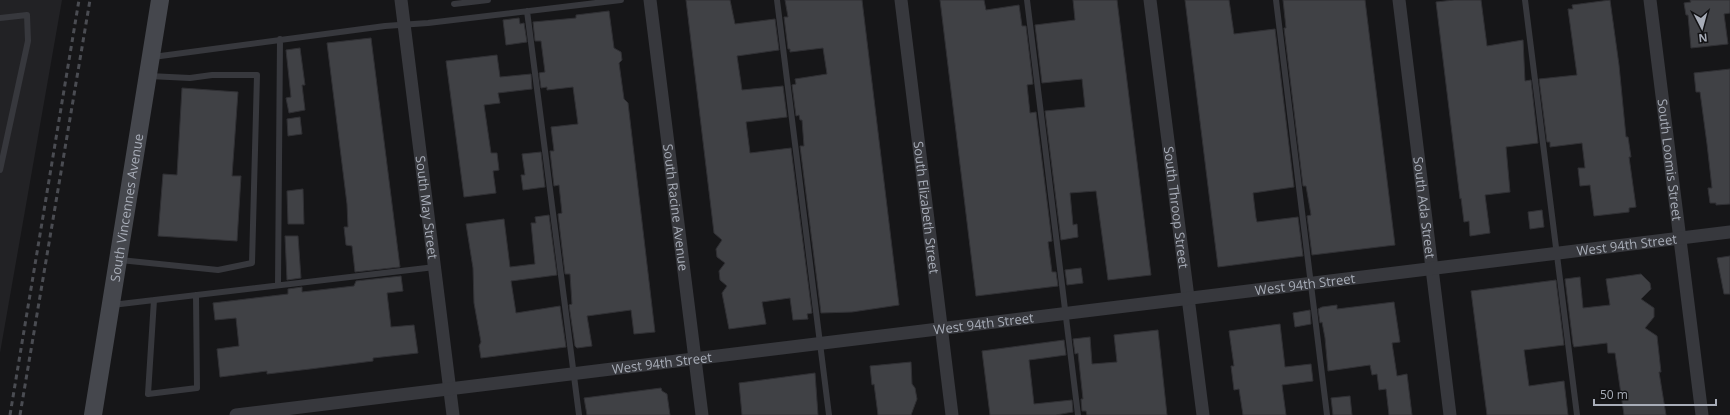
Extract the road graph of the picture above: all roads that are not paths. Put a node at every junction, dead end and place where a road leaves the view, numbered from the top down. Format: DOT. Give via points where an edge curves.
graph roads {
  1 [pos="160,0"];
  2 [pos="401,0"];
  3 [pos="488,0"];
  4 [pos="621,0"];
  5 [pos="650,0"];
  6 [pos="777,0"];
  7 [pos="901,0"];
  8 [pos="1027,0"];
  9 [pos="1150,0"];
  10 [pos="1276,0"];
  11 [pos="1399,0"];
  12 [pos="1525,0"];
  13 [pos="1650,0"];
  14 [pos="454,4"];
  15 [pos="527,11"];
  16 [pos="0,18"];
  17 [pos="404,24"];
  18 [pos="280,40"];
  19 [pos="150,57"];
  20 [pos="147,76"];
  21 [pos="0,170"];
  22 [pos="1730,232"];
  23 [pos="1680,238"];
  24 [pos="1556,253"];
  25 [pos="118,260"];
  26 [pos="435,267"];
  27 [pos="1432,268"];
  28 [pos="1311,283"];
  29 [pos="278,285"];
  30 [pos="196,295"];
  31 [pos="1188,298"];
  32 [pos="154,300"];
  33 [pos="111,305"];
  34 [pos="1065,313"];
  35 [pos="942,328"];
  36 [pos="820,343"];
  37 [pos="695,359"];
  38 [pos="574,374"];
  39 [pos="450,389"];
  40 [pos="93,415"];
  41 [pos="236,415"];
  42 [pos="453,415"];
  43 [pos="579,415"];
  44 [pos="702,415"];
  45 [pos="829,415"];
  46 [pos="952,415"];
  47 [pos="1078,415"];
  48 [pos="1202,415"];
  49 [pos="1327,415"];
  50 [pos="1450,415"];
  51 [pos="1577,415"];
  52 [pos="1702,415"];
  1 -- 19 [label="main road, South Vincennes Avenue"];
  2 -- 17 [label="street, South May Street"];
  3 -- 14 [label="lane"];
  4 -- 15 [label="lane"];
  5 -- 37 [label="street, South Racine Avenue"];
  6 -- 36 [label="lane"];
  7 -- 35 [label="street, South Elizabeth Street"];
  8 -- 34 [label="lane"];
  9 -- 31 [label="street, South Throop Street"];
  10 -- 28 [label="lane"];
  11 -- 27 [label="street, South Ada Street"];
  12 -- 24 [label="lane"];
  13 -- 23 [label="street, South Loomis Street"];
  15 -- 17 [label="lane"];
  15 -- 38 [label="lane"];
  16 -- 21 [label="lane" via="27,15 28,41"];
  17 -- 18 [label="lane"];
  17 -- 26 [label="street, South May Street"];
  18 -- 19 [label="lane"];
  18 -- 29 [label="lane"];
  19 -- 20 [label="main road, South Vincennes Avenue"];
  20 -- 25 [label="main road, South Vincennes Avenue"];
  20 -- 25 [label="lane" via="190,78 212,75 257,75 252,262 218,270"];
  22 -- 23 [label="street, West 94th Street"];
  23 -- 24 [label="street, West 94th Street"];
  23 -- 52 [label="street, South Loomis Street"];
  24 -- 27 [label="street, West 94th Street"];
  24 -- 51 [label="lane"];
  25 -- 33 [label="main road, South Vincennes Avenue"];
  26 -- 29 [label="lane"];
  26 -- 39 [label="street, South May Street"];
  27 -- 28 [label="street, West 94th Street"];
  27 -- 50 [label="street, South Ada Street"];
  28 -- 31 [label="street, West 94th Street"];
  28 -- 49 [label="lane"];
  29 -- 30 [label="lane"];
  30 -- 32 [label="lane"];
  30 -- 32 [label="lane" via="197,388 148,394"];
  31 -- 34 [label="street, West 94th Street"];
  31 -- 48 [label="street, South Throop Street"];
  32 -- 33 [label="lane"];
  33 -- 40 [label="main road, South Vincennes Avenue"];
  34 -- 35 [label="street, West 94th Street"];
  34 -- 47 [label="lane"];
  35 -- 36 [label="street, West 94th Street"];
  35 -- 46 [label="street, South Elizabeth Street"];
  36 -- 37 [label="street, West 94th Street"];
  36 -- 45 [label="lane"];
  37 -- 38 [label="street, West 94th Street"];
  37 -- 44 [label="street, South Racine Avenue"];
  38 -- 39 [label="street, West 94th Street"];
  38 -- 43 [label="lane"];
  39 -- 41 [label="street, West 94th Street"];
  39 -- 42 [label="street, South May Street"];
}
